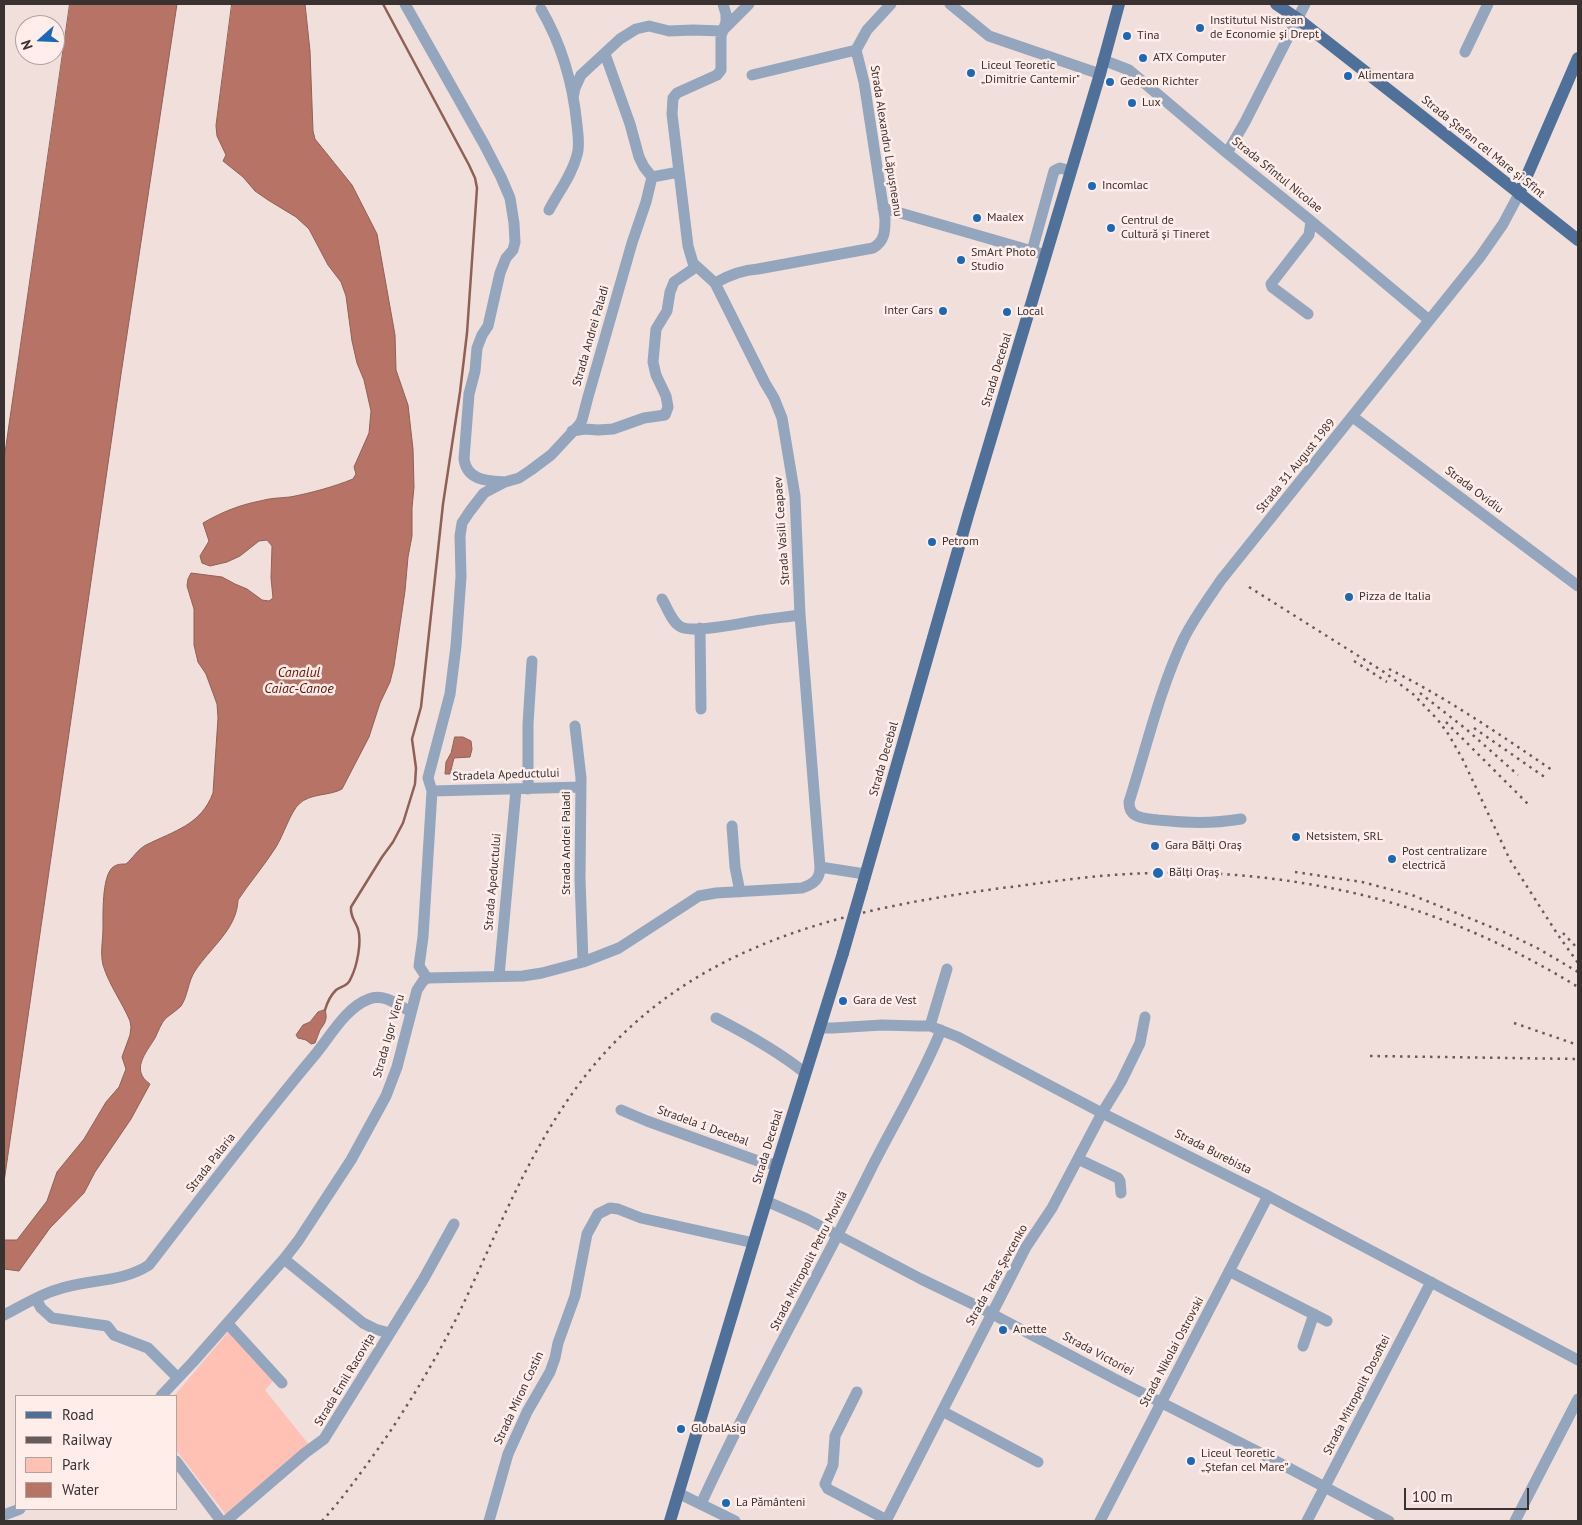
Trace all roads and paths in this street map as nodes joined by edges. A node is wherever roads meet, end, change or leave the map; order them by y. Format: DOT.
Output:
graph roads {
  1 [pos="406,4"];
  2 [pos="723,4"];
  3 [pos="749,4"];
  4 [pos="891,4"];
  5 [pos="950,4"];
  6 [pos="1119,4"];
  7 [pos="1276,4"];
  8 [pos="1305,4"];
  9 [pos="1488,4"];
  10 [pos="541,9"];
  11 [pos="1298,19"];
  12 [pos="722,30"];
  13 [pos="856,50"];
  14 [pos="1465,52"];
  15 [pos="605,54"];
  16 [pos="1578,58"];
  17 [pos="1103,60"];
  18 [pos="1100,74"];
  19 [pos="752,75"];
  20 [pos="573,98"];
  21 [pos="1227,153"];
  22 [pos="1071,171"];
  23 [pos="679,172"];
  24 [pos="652,177"];
  25 [pos="1519,194"];
  26 [pos="883,208"];
  27 [pos="549,210"];
  28 [pos="1311,221"];
  29 [pos="1578,240"];
  30 [pos="1032,251"];
  31 [pos="1046,255"];
  32 [pos="696,267"];
  33 [pos="714,283"];
  34 [pos="1308,314"];
  35 [pos="1429,320"];
  36 [pos="1352,417"];
  37 [pos="572,431"];
  38 [pos="505,482"];
  39 [pos="1578,586"];
  40 [pos="662,599"];
  41 [pos="800,615"];
  42 [pos="700,628"];
  43 [pos="532,661"];
  44 [pos="701,709"];
  45 [pos="575,726"];
  46 [pos="581,787"];
  47 [pos="528,789"];
  48 [pos="516,790"];
  49 [pos="432,791"];
  50 [pos="1241,819"];
  51 [pos="732,826"];
  52 [pos="820,866"];
  53 [pos="865,874"];
  54 [pos="740,892"];
  55 [pos="584,962"];
  56 [pos="947,969"];
  57 [pos="499,976"];
  58 [pos="428,978"];
  59 [pos="411,1012"];
  60 [pos="1144,1017"];
  61 [pos="716,1018"];
  62 [pos="820,1028"];
  63 [pos="936,1028"];
  64 [pos="805,1073"];
  65 [pos="621,1110"];
  66 [pos="1102,1113"];
  67 [pos="1078,1159"];
  68 [pos="777,1165"];
  69 [pos="1121,1193"];
  70 [pos="1268,1196"];
  71 [pos="766,1201"];
  72 [pos="454,1224"];
  73 [pos="837,1234"];
  74 [pos="754,1243"];
  75 [pos="284,1259"];
  76 [pos="1230,1271"];
  77 [pos="1431,1282"];
  78 [pos="36,1299"];
  79 [pos="991,1313"];
  80 [pos="1314,1314"];
  81 [pos="4,1315"];
  82 [pos="1327,1321"];
  83 [pos="228,1324"];
  84 [pos="389,1333"];
  85 [pos="1303,1346"];
  86 [pos="1578,1360"];
  87 [pos="178,1378"];
  88 [pos="282,1383"];
  89 [pos="858,1392"];
  90 [pos="162,1395"];
  91 [pos="1578,1399"];
  92 [pos="1161,1403"];
  93 [pos="942,1411"];
  94 [pos="1038,1462"];
  95 [pos="178,1463"];
  96 [pos="1325,1487"];
  97 [pos="678,1494"];
  98 [pos="701,1504"];
  99 [pos="18,1510"];
  100 [pos="4,1516"];
  101 [pos="221,1521"];
  102 [pos="226,1521"];
  103 [pos="488,1521"];
  104 [pos="670,1521"];
  105 [pos="735,1521"];
  106 [pos="887,1521"];
  107 [pos="1100,1521"];
  108 [pos="1307,1521"];
  109 [pos="1389,1521"];
  110 [pos="1516,1521"];
  1 -- 38 [label="street"];
  2 -- 12 [label="street"];
  3 -- 12 [label="street"];
  4 -- 13 [label="street"];
  5 -- 18 [label="street"];
  6 -- 17 [label="main road, Strada Decebal"];
  7 -- 11 [label="main road, Strada Ștefan cel Mare și Sfînt"];
  8 -- 11 [label="street"];
  9 -- 14 [label="street"];
  10 -- 20 [label="street"];
  11 -- 21 [label="street"];
  11 -- 25 [label="main road, Strada Ștefan cel Mare și Sfînt"];
  12 -- 15 [label="street"];
  12 -- 23 [label="street, Strada Vasili Ceapaev"];
  13 -- 19 [label="street"];
  13 -- 26 [label="street, Strada Alexandru Lăpușneanu"];
  15 -- 20 [label="street"];
  15 -- 24 [label="street"];
  16 -- 25 [label="main road, Strada 31 August 1989"];
  17 -- 18 [label="main road, Strada Decebal"];
  17 -- 21 [label="street, Strada Sfîntul Nicolae"];
  18 -- 22 [label="main road, Strada Decebal"];
  20 -- 27 [label="street"];
  21 -- 28 [label="street, Strada Sfîntul Nicolae"];
  22 -- 30 [label="street"];
  22 -- 31 [label="main road, Strada Decebal"];
  23 -- 24 [label="street"];
  23 -- 32 [label="street, Strada Vasili Ceapaev"];
  24 -- 37 [label="street, Strada Andrei Paladi"];
  25 -- 29 [label="main road, Strada Ștefan cel Mare și Sfînt"];
  25 -- 35 [label="street, Strada 31 August 1989"];
  26 -- 30 [label="street"];
  26 -- 33 [label="street, Strada Alexandru Lăpușneanu"];
  28 -- 34 [label="street"];
  28 -- 35 [label="street, Strada Sfîntul Nicolae"];
  30 -- 31 [label="street"];
  31 -- 53 [label="main road, Strada Decebal"];
  32 -- 33 [label="street, Strada Vasili Ceapaev"];
  32 -- 37 [label="street"];
  33 -- 41 [label="street, Strada Vasili Ceapaev"];
  35 -- 36 [label="street, Strada 31 August 1989"];
  36 -- 39 [label="street, Strada Ovidiu"];
  36 -- 50 [label="street, Strada 31 August 1989"];
  37 -- 38 [label="street, Strada Andrei Paladi"];
  38 -- 49 [label="street"];
  40 -- 42 [label="street"];
  41 -- 42 [label="street"];
  41 -- 52 [label="street, Strada Vasili Ceapaev"];
  42 -- 44 [label="street"];
  43 -- 47 [label="street"];
  45 -- 46 [label="street, Strada Andrei Paladi"];
  46 -- 47 [label="street, Stradela Apeductului"];
  46 -- 55 [label="street, Strada Andrei Paladi"];
  47 -- 48 [label="street, Stradela Apeductului"];
  48 -- 49 [label="street, Stradela Apeductului"];
  48 -- 57 [label="street, Strada Apeductului"];
  49 -- 58 [label="street"];
  51 -- 54 [label="street"];
  52 -- 53 [label="street"];
  52 -- 54 [label="street"];
  53 -- 62 [label="main road, Strada Decebal, bridge"];
  54 -- 55 [label="street"];
  55 -- 57 [label="street"];
  56 -- 63 [label="street, Strada Mitropolit Petru Movilă"];
  57 -- 58 [label="street"];
  58 -- 59 [label="street, Strada Igor Vieru"];
  59 -- 75 [label="street, Strada Igor Vieru"];
  59 -- 78 [label="street, Strada Palaria"];
  60 -- 66 [label="street, Strada Taras Șevcenko"];
  61 -- 64 [label="street"];
  62 -- 63 [label="street, Strada Burebista"];
  62 -- 64 [label="main road, Strada Decebal"];
  63 -- 66 [label="street, Strada Burebista"];
  63 -- 73 [label="street, Strada Mitropolit Petru Movilă"];
  64 -- 68 [label="main road, Strada Decebal"];
  65 -- 68 [label="street, Stradela 1 Decebal"];
  66 -- 67 [label="street, Strada Taras Șevcenko"];
  66 -- 70 [label="street, Strada Burebista"];
  67 -- 69 [label="street"];
  67 -- 79 [label="street, Strada Taras Șevcenko"];
  68 -- 71 [label="main road, Strada Decebal"];
  70 -- 76 [label="street, Strada Nikolai Ostrovski"];
  70 -- 77 [label="street, Strada Burebista"];
  71 -- 73 [label="street, Strada Victoriei"];
  71 -- 74 [label="main road, Strada Decebal"];
  72 -- 84 [label="street, Strada Emil Racovița"];
  73 -- 79 [label="street, Strada Victoriei"];
  73 -- 98 [label="street, Strada Mitropolit Petru Movilă"];
  74 -- 97 [label="main road, Strada Decebal"];
  74 -- 103 [label="street, Strada Miron Costin"];
  75 -- 83 [label="street, Strada Igor Vieru"];
  75 -- 84 [label="street"];
  76 -- 80 [label="street"];
  76 -- 92 [label="street, Strada Nikolai Ostrovski"];
  77 -- 86 [label="street, Strada Burebista"];
  77 -- 96 [label="street, Strada Mitropolit Dosoftei"];
  78 -- 81 [label="street, Strada Palaria"];
  78 -- 87 [label="street"];
  79 -- 92 [label="street, Strada Victoriei"];
  79 -- 93 [label="street, Strada Taras Șevcenko"];
  80 -- 82 [label="street"];
  80 -- 85 [label="street"];
  83 -- 87 [label="street, Strada Igor Vieru"];
  83 -- 88 [label="street"];
  84 -- 102 [label="street, Strada Emil Racovița"];
  87 -- 90 [label="street, Strada Igor Vieru"];
  89 -- 106 [label="street"];
  91 -- 110 [label="street"];
  92 -- 96 [label="street, Strada Victoriei"];
  92 -- 107 [label="street, Strada Nikolai Ostrovski"];
  93 -- 94 [label="street"];
  93 -- 106 [label="street, Strada Taras Șevcenko"];
  95 -- 101 [label="street"];
  96 -- 108 [label="street, Strada Mitropolit Dosoftei"];
  96 -- 109 [label="street, Strada Victoriei"];
  97 -- 98 [label="street"];
  97 -- 104 [label="main road, Strada Decebal"];
  98 -- 105 [label="street"];
  99 -- 100 [label="street"];
}
